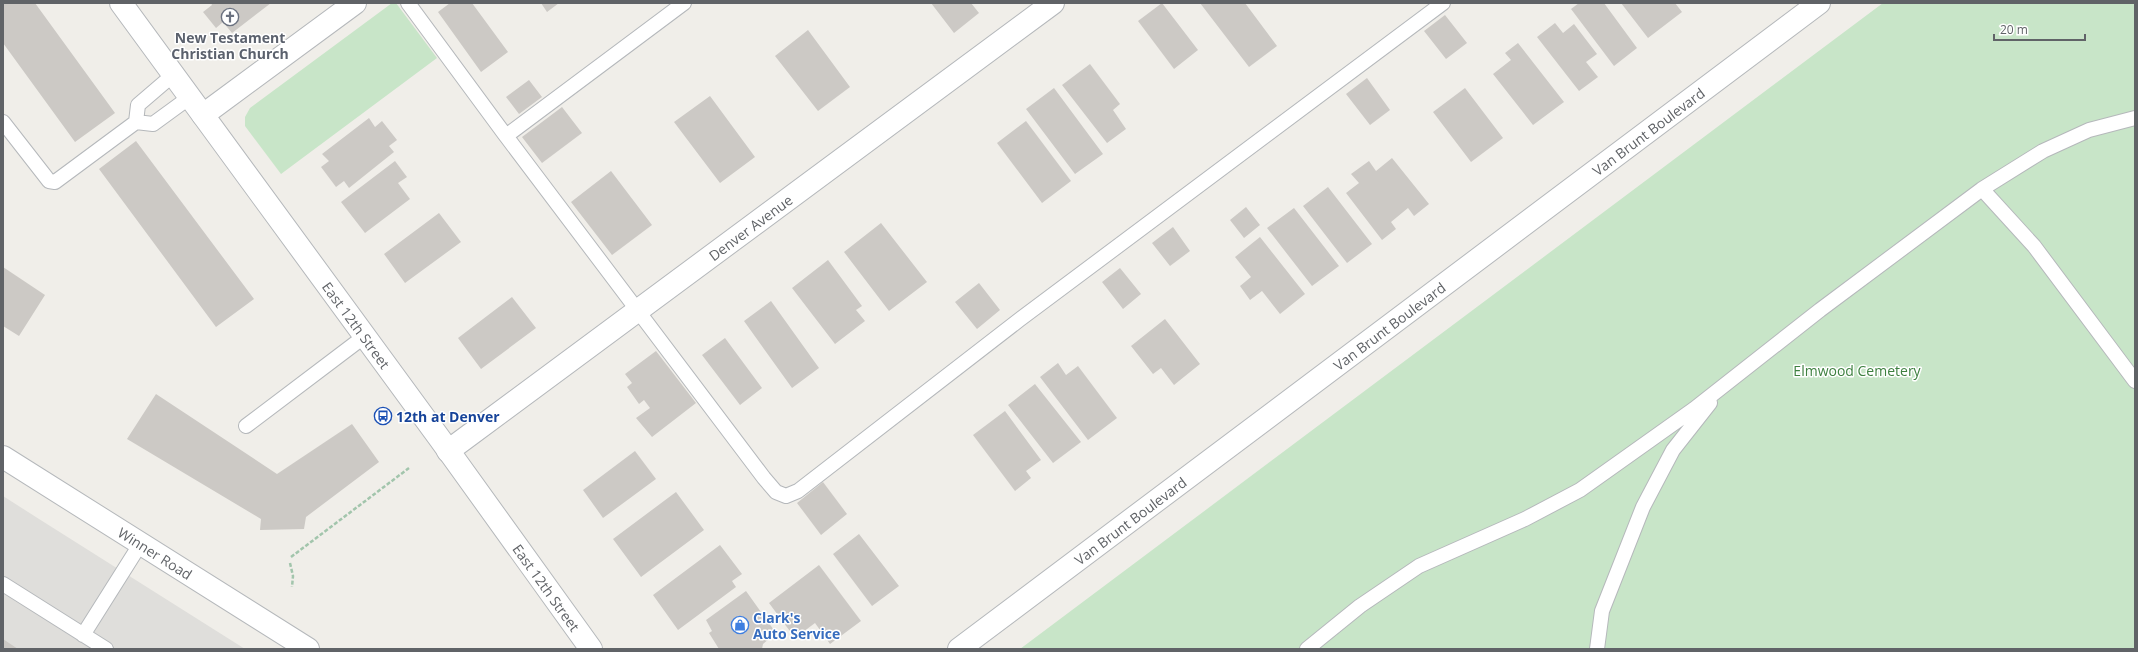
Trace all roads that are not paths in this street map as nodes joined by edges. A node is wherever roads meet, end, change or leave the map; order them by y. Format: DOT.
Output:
graph roads {
  1 [pos="121,3"];
  2 [pos="355,3"];
  3 [pos="408,3"];
  4 [pos="684,3"];
  5 [pos="1053,3"];
  6 [pos="1443,3"];
  7 [pos="1819,3"];
  8 [pos="173,75"];
  9 [pos="190,97"];
  10 [pos="203,115"];
  11 [pos="2135,118"];
  12 [pos="3,122"];
  13 [pos="136,122"];
  14 [pos="506,136"];
  15 [pos="1982,189"];
  16 [pos="637,311"];
  17 [pos="365,336"];
  18 [pos="2135,381"];
  19 [pos="1723,386"];
  20 [pos="246,426"];
  21 [pos="448,451"];
  22 [pos="3,456"];
  23 [pos="141,543"];
  24 [pos="3,584"];
  25 [pos="83,635"];
  26 [pos="106,649"];
  27 [pos="308,649"];
  28 [pos="591,649"];
  29 [pos="959,649"];
  30 [pos="1307,649"];
  31 [pos="1597,649"];
  1 -- 8 [label="street, East 12th Street"];
  2 -- 10 [label="street"];
  3 -- 14 [label="lane"];
  4 -- 14 [label="lane"];
  5 -- 16 [label="street, Denver Avenue"];
  6 -- 16 [label="lane"];
  7 -- 29 [label="street, Van Brunt Boulevard"];
  8 -- 9 [label="street, East 12th Street"];
  8 -- 13 [label="lane"];
  9 -- 10 [label="street, East 12th Street"];
  9 -- 13 [label="lane"];
  10 -- 17 [label="street, East 12th Street"];
  11 -- 15 [label="lane"];
  12 -- 13 [label="lane"];
  14 -- 16 [label="lane"];
  15 -- 18 [label="lane"];
  15 -- 19 [label="lane"];
  16 -- 21 [label="street, Denver Avenue"];
  17 -- 20 [label="lane"];
  17 -- 21 [label="street, East 12th Street"];
  19 -- 30 [label="lane"];
  19 -- 31 [label="lane"];
  21 -- 28 [label="street, East 12th Street"];
  22 -- 23 [label="street, Winner Road"];
  23 -- 25 [label="lane"];
  23 -- 27 [label="street, Winner Road"];
  24 -- 25 [label="lane"];
  25 -- 26 [label="lane"];
}
